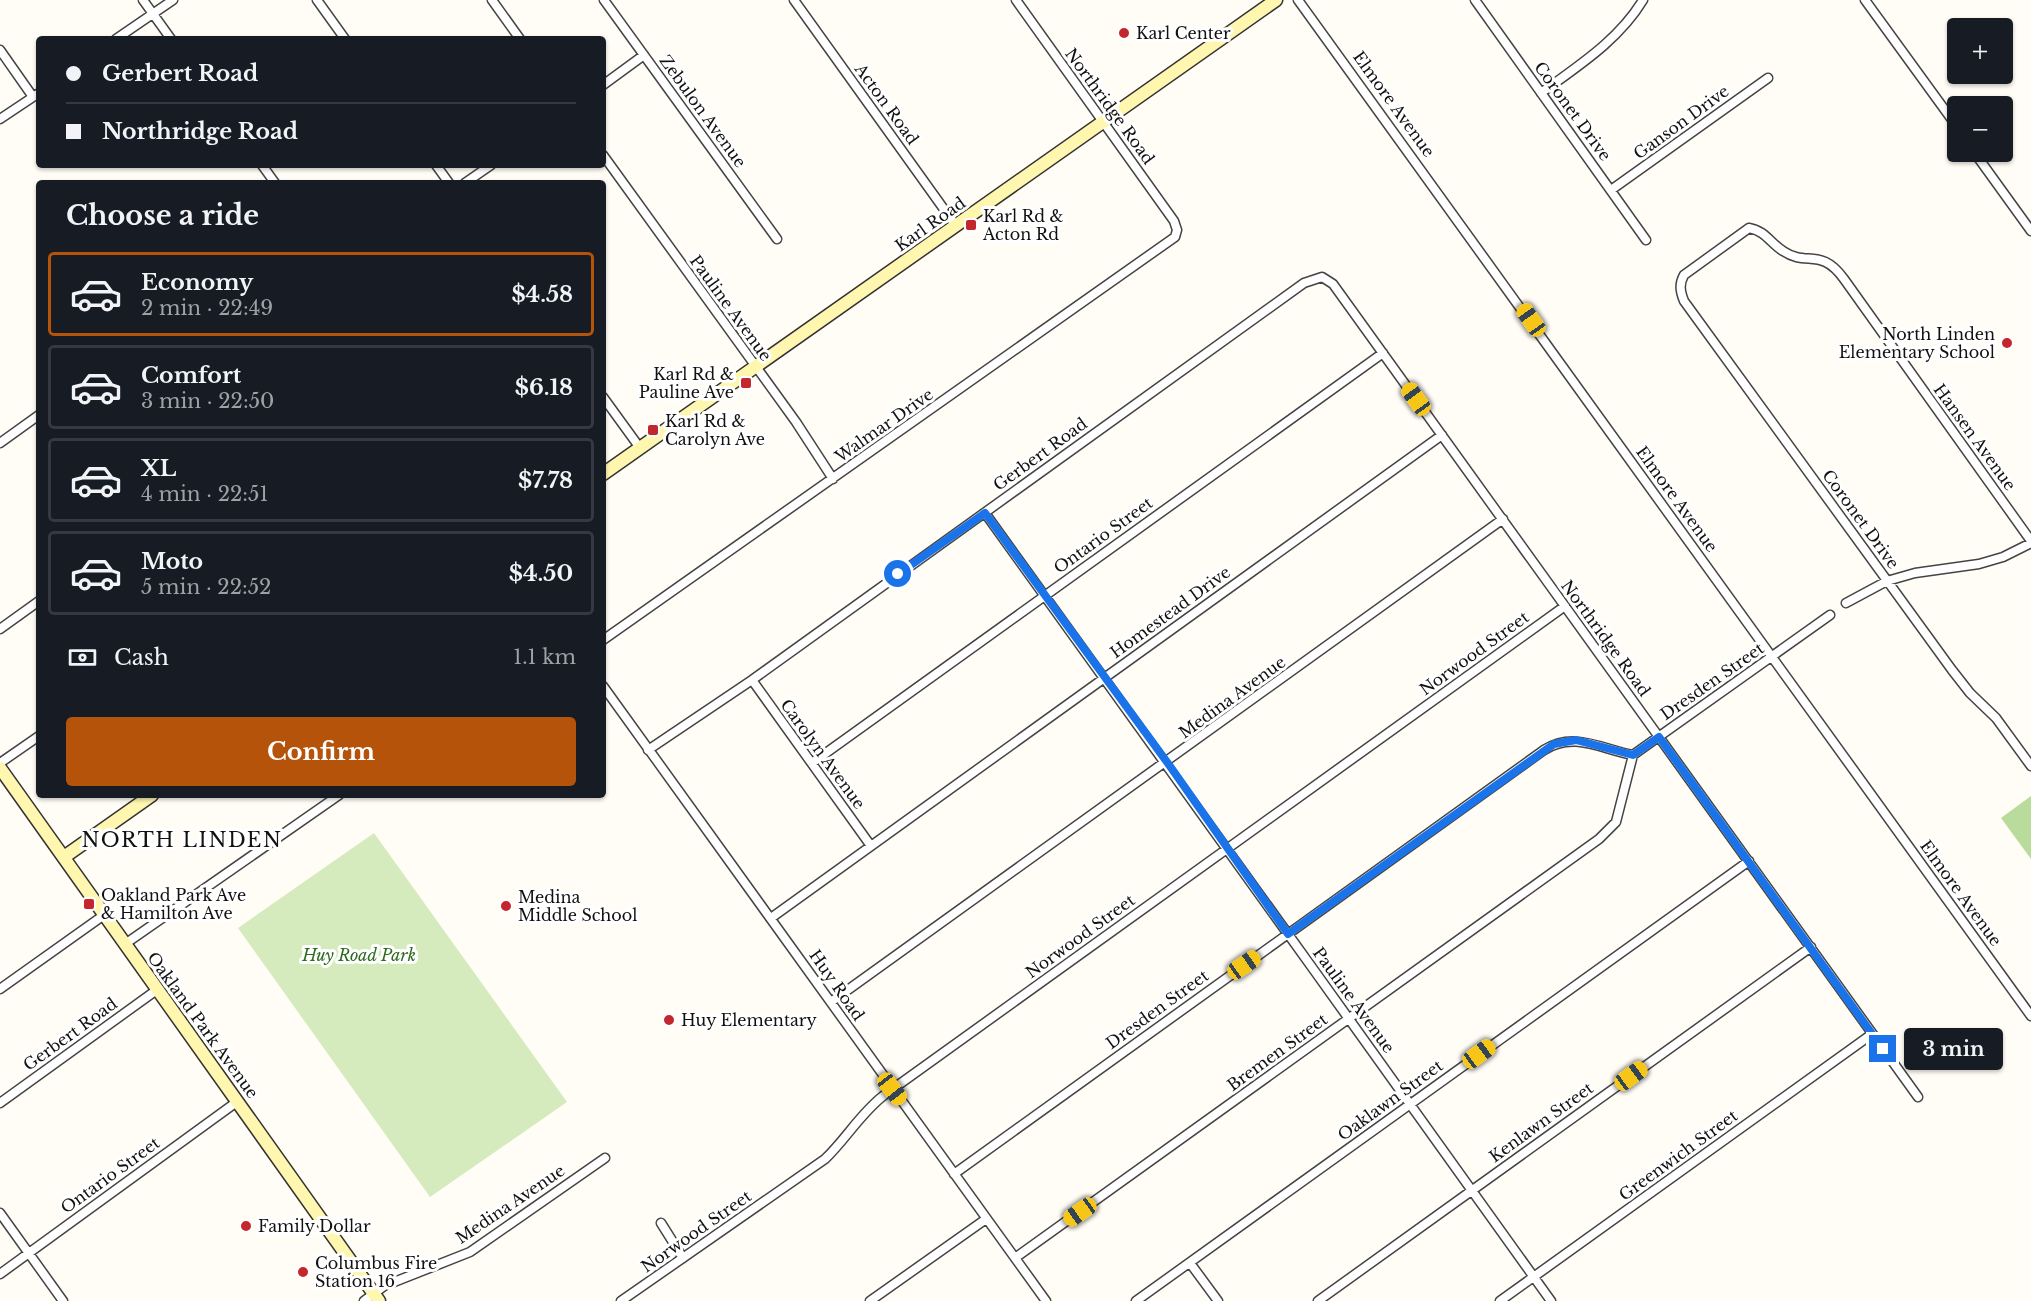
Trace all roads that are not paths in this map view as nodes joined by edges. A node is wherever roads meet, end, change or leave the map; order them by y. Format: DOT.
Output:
graph roads {
  1 [pos="143,0"];
  2 [pos="173,0"];
  3 [pos="317,0"];
  4 [pos="492,0"];
  5 [pos="604,0"];
  6 [pos="794,0"];
  7 [pos="1016,0"];
  8 [pos="1276,0"];
  9 [pos="1298,0"];
  10 [pos="1475,0"];
  11 [pos="1643,0"];
  12 [pos="1865,0"];
  13 [pos="153,14"];
  14 [pos="120,36"];
  15 [pos="169,36"];
  16 [pos="343,36"];
  17 [pos="518,36"];
  18 [pos="0,50"];
  19 [pos="644,55"];
  20 [pos="1768,78"];
  21 [pos="606,83"];
  22 [pos="1541,93"];
  23 [pos="36,95"];
  24 [pos="1947,113"];
  25 [pos="0,119"];
  26 [pos="1104,122"];
  27 [pos="606,159"];
  28 [pos="1981,162"];
  29 [pos="487,168"];
  30 [pos="469,180"];
  31 [pos="1611,190"];
  32 [pos="956,226"];
  33 [pos="1177,230"];
  34 [pos="2031,231"];
  35 [pos="777,239"];
  36 [pos="1646,240"];
  37 [pos="1680,281"];
  38 [pos="1333,284"];
  39 [pos="1383,353"];
  40 [pos="755,367"];
  41 [pos="606,401"];
  42 [pos="36,417"];
  43 [pos="1442,435"];
  44 [pos="0,443"];
  45 [pos="640,448"];
  46 [pos="606,472"];
  47 [pos="833,479"];
  48 [pos="985,513"];
  49 [pos="1503,519"];
  50 [pos="2031,542"];
  51 [pos="1887,581"];
  52 [pos="1044,595"];
  53 [pos="36,603"];
  54 [pos="1846,603"];
  55 [pos="1565,606"];
  56 [pos="1830,615"];
  57 [pos="0,628"];
  58 [pos="606,638"];
  59 [pos="1773,657"];
  60 [pos="1104,678"];
  61 [pos="752,681"];
  62 [pos="606,690"];
  63 [pos="1659,737"];
  64 [pos="36,738"];
  65 [pos="648,750"];
  66 [pos="1633,755"];
  67 [pos="1167,762"];
  68 [pos="0,763"];
  69 [pos="812,763"];
  70 [pos="2031,766"];
  71 [pos="0,768"];
  72 [pos="148,798"];
  73 [pos="335,798"];
  74 [pos="871,846"];
  75 [pos="1226,849"];
  76 [pos="64,857"];
  77 [pos="1749,861"];
  78 [pos="104,915"];
  79 [pos="771,918"];
  80 [pos="1288,934"];
  81 [pos="125,944"];
  82 [pos="1810,947"];
  83 [pos="0,989"];
  84 [pos="158,989"];
  85 [pos="831,1002"];
  86 [pos="2031,1016"];
  87 [pos="1349,1019"];
  88 [pos="1872,1034"];
  89 [pos="892,1089"];
  90 [pos="1918,1097"];
  91 [pos="238,1101"];
  92 [pos="0,1103"];
  93 [pos="1410,1104"];
  94 [pos="605,1158"];
  95 [pos="954,1174"];
  96 [pos="1472,1190"];
  97 [pos="0,1213"];
  98 [pos="986,1219"];
  99 [pos="660,1223"];
  100 [pos="30,1252"];
  101 [pos="682,1258"];
  102 [pos="1015,1258"];
  103 [pos="1190,1263"];
  104 [pos="0,1274"];
  105 [pos="1534,1277"];
  106 [pos="372,1299"];
  107 [pos="63,1301"];
  108 [pos="621,1301"];
  109 [pos="870,1301"];
  110 [pos="1046,1301"];
  111 [pos="1137,1301"];
  112 [pos="1218,1301"];
  113 [pos="1318,1301"];
  114 [pos="1500,1301"];
  115 [pos="1551,1301"];
  1 -- 13 [label="street"];
  2 -- 13 [label="street"];
  3 -- 16 [label="street"];
  4 -- 17 [label="street"];
  5 -- 19 [label="street, Zebulon Avenue"];
  6 -- 32 [label="street, Acton Road"];
  7 -- 26 [label="street, Northridge Road"];
  8 -- 26 [label="main road, Karl Road"];
  9 -- 59 [label="street, Elmore Avenue"];
  10 -- 22 [label="street, Coronet Drive"];
  11 -- 22 [label="street"];
  12 -- 24 [label="street"];
  13 -- 14 [label="street"];
  13 -- 15 [label="street"];
  18 -- 23 [label="street"];
  19 -- 21 [label="street"];
  19 -- 35 [label="street, Zebulon Avenue"];
  20 -- 31 [label="street, Ganson Drive"];
  22 -- 31 [label="street, Coronet Drive"];
  23 -- 25 [label="street"];
  26 -- 32 [label="main road, Karl Road"];
  26 -- 33 [label="street, Northridge Road"];
  27 -- 40 [label="street, Pauline Avenue"];
  28 -- 34 [label="street"];
  29 -- 30 [label="street"];
  31 -- 36 [label="street, Coronet Drive"];
  32 -- 40 [label="main road, Karl Road"];
  33 -- 47 [label="street, Walmar Drive"];
  37 -- 50 [label="street, Hansen Avenue"];
  37 -- 51 [label="street, Coronet Drive"];
  38 -- 39 [label="street, Northridge Road"];
  38 -- 48 [label="street, Gerbert Road"];
  39 -- 43 [label="street, Northridge Road"];
  39 -- 52 [label="street, Ontario Street"];
  40 -- 45 [label="main road, Karl Road"];
  40 -- 47 [label="street, Pauline Avenue"];
  41 -- 45 [label="street"];
  42 -- 44 [label="street"];
  43 -- 49 [label="street, Northridge Road"];
  43 -- 60 [label="street, Homestead Drive"];
  45 -- 46 [label="main road, Karl Road"];
  47 -- 58 [label="street, Walmar Drive"];
  48 -- 52 [label="street, Pauline Avenue"];
  48 -- 61 [label="street, Gerbert Road"];
  49 -- 55 [label="street, Northridge Road"];
  49 -- 67 [label="street, Medina Avenue"];
  50 -- 51 [label="street"];
  51 -- 54 [label="street"];
  51 -- 70 [label="street, Coronet Drive"];
  52 -- 60 [label="street, Pauline Avenue"];
  52 -- 69 [label="street, Ontario Street"];
  53 -- 57 [label="street"];
  55 -- 63 [label="street, Northridge Road"];
  55 -- 75 [label="street, Norwood Street"];
  56 -- 59 [label="street, Dresden Street"];
  59 -- 63 [label="street, Dresden Street"];
  59 -- 86 [label="street, Elmore Avenue"];
  60 -- 67 [label="street, Pauline Avenue"];
  60 -- 74 [label="street, Homestead Drive"];
  61 -- 65 [label="street, Gerbert Road"];
  61 -- 69 [label="street, Carolyn Avenue"];
  62 -- 65 [label="street, Huy Road"];
  63 -- 66 [label="street, Dresden Street"];
  63 -- 77 [label="street, Northridge Road"];
  64 -- 68 [label="street"];
  65 -- 79 [label="street, Huy Road"];
  66 -- 80 [label="street, Dresden Street"];
  66 -- 87 [label="street, Bremen Street"];
  67 -- 75 [label="street, Pauline Avenue"];
  67 -- 85 [label="street, Medina Avenue"];
  69 -- 74 [label="street, Carolyn Avenue"];
  71 -- 76 [label="main road, Oakland Park Avenue"];
  72 -- 76 [label="main road"];
  73 -- 81 [label="street"];
  74 -- 79 [label="street, Homestead Drive"];
  75 -- 80 [label="street, Pauline Avenue"];
  75 -- 89 [label="street, Norwood Street"];
  76 -- 78 [label="main road, Oakland Park Avenue"];
  77 -- 82 [label="street, Northridge Road"];
  77 -- 93 [label="street, Oaklawn Street"];
  78 -- 81 [label="main road, Oakland Park Avenue"];
  78 -- 83 [label="street"];
  79 -- 85 [label="street, Huy Road"];
  80 -- 87 [label="street, Pauline Avenue"];
  80 -- 95 [label="street, Dresden Street"];
  81 -- 84 [label="main road, Oakland Park Avenue"];
  82 -- 88 [label="street, Northridge Road"];
  82 -- 96 [label="street, Kenlawn Street"];
  84 -- 91 [label="main road, Oakland Park Avenue"];
  84 -- 92 [label="street, Gerbert Road"];
  85 -- 89 [label="street, Huy Road"];
  87 -- 93 [label="street, Pauline Avenue"];
  87 -- 102 [label="street, Bremen Street"];
  88 -- 90 [label="street, Northridge Road"];
  88 -- 105 [label="street, Greenwich Street"];
  89 -- 95 [label="street, Huy Road"];
  89 -- 101 [label="street, Norwood Street"];
  91 -- 100 [label="street, Ontario Street"];
  91 -- 106 [label="main road, Oakland Park Avenue"];
  93 -- 96 [label="street, Pauline Avenue"];
  93 -- 103 [label="street, Oaklawn Street"];
  94 -- 106 [label="street, Medina Avenue"];
  95 -- 98 [label="street, Huy Road"];
  96 -- 105 [label="street, Pauline Avenue"];
  96 -- 113 [label="street, Kenlawn Street"];
  97 -- 100 [label="street"];
  98 -- 102 [label="street, Huy Road"];
  98 -- 109 [label="street"];
  99 -- 101 [label="street"];
  100 -- 104 [label="street, Ontario Street"];
  100 -- 107 [label="street"];
  101 -- 108 [label="street, Norwood Street"];
  102 -- 110 [label="street, Huy Road"];
  103 -- 111 [label="street, Oaklawn Street"];
  103 -- 112 [label="street"];
  105 -- 114 [label="street, Greenwich Street"];
  105 -- 115 [label="street, Pauline Avenue"];
}
